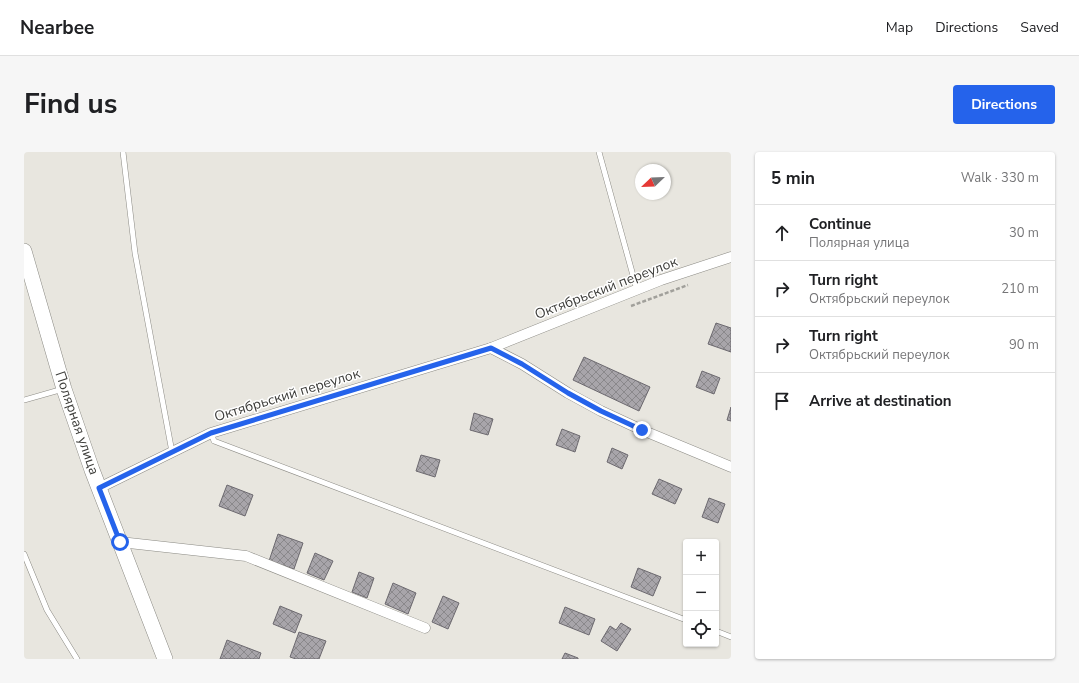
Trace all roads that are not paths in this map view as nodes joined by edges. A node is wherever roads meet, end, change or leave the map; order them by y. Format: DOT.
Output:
graph roads {
  1 [pos="123,152"];
  2 [pos="598,152"];
  3 [pos="24,251"];
  4 [pos="731,257"];
  5 [pos="637,290"];
  6 [pos="491,348"];
  7 [pos="64,389"];
  8 [pos="24,400"];
  9 [pos="211,433"];
  10 [pos="172,452"];
  11 [pos="731,467"];
  12 [pos="99,488"];
  13 [pos="120,542"];
  14 [pos="24,554"];
  15 [pos="683,619"];
  16 [pos="425,628"];
  17 [pos="719,632"];
  18 [pos="731,637"];
  19 [pos="77,659"];
  20 [pos="165,659"];
  1 -- 10 [label="lane"];
  2 -- 5 [label="lane"];
  3 -- 7 [label="main road, Полярная улица"];
  4 -- 5 [label="street, Октябрьский переулок"];
  5 -- 6 [label="street, Октябрьский переулок"];
  6 -- 9 [label="street, Октябрьский переулок"];
  6 -- 11 [label="street"];
  7 -- 8 [label="lane"];
  7 -- 12 [label="main road, Полярная улица"];
  9 -- 10 [label="street, Октябрьский переулок"];
  9 -- 15 [label="lane"];
  10 -- 12 [label="street, Октябрьский переулок"];
  12 -- 13 [label="main road, Полярная улица"];
  13 -- 16 [label="street"];
  13 -- 20 [label="main road, Полярная улица"];
  14 -- 19 [label="lane"];
  17 -- 18 [label="lane"];
}
